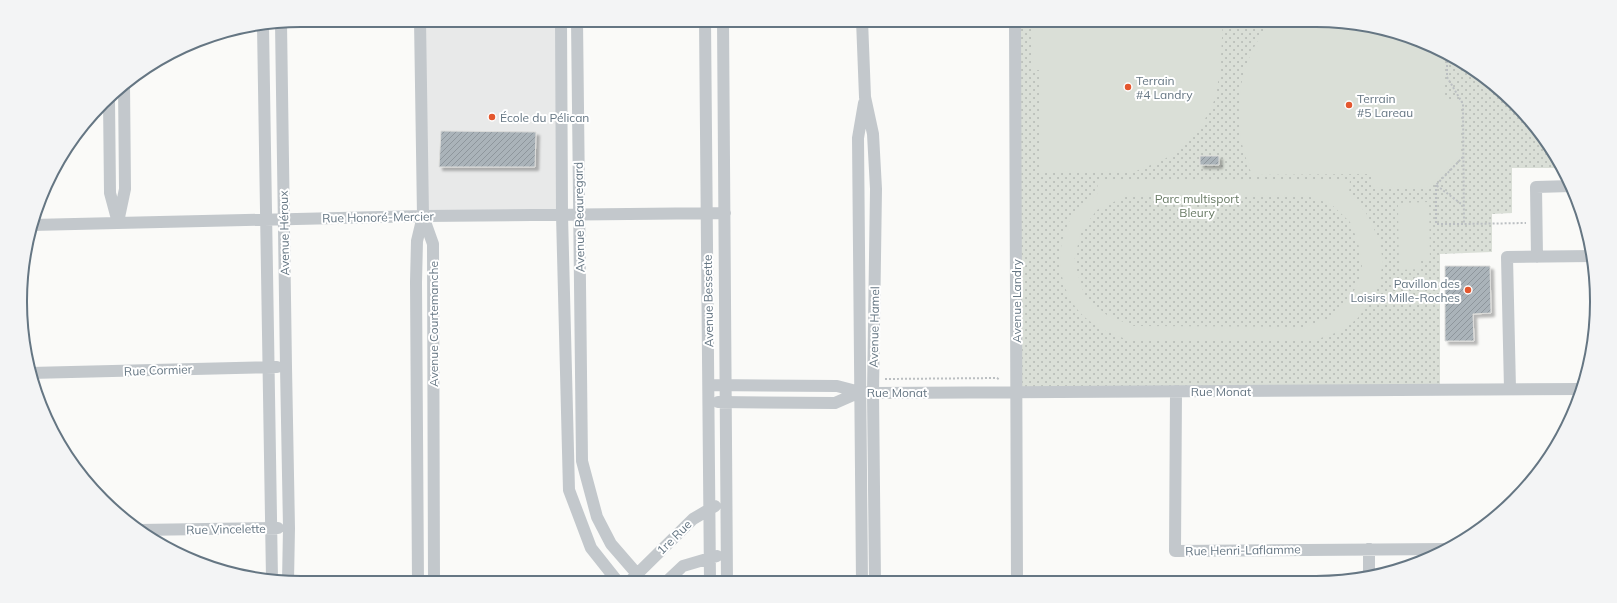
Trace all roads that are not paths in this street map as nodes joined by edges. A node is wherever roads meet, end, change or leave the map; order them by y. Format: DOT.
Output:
graph roads {
  1 [pos="420,27"];
  2 [pos="561,27"];
  3 [pos="577,27"];
  4 [pos="705,27"];
  5 [pos="723,27"];
  6 [pos="862,27"];
  7 [pos="1015,27"];
  8 [pos="281,28"];
  9 [pos="263,29"];
  10 [pos="124,92"];
  11 [pos="865,97"];
  12 [pos="109,105"];
  13 [pos="109,118"];
  14 [pos="124,118"];
  15 [pos="1565,186"];
  16 [pos="725,213"];
  17 [pos="707,214"];
  18 [pos="562,215"];
  19 [pos="578,215"];
  20 [pos="423,216"];
  21 [pos="267,219"];
  22 [pos="283,219"];
  23 [pos="118,222"];
  24 [pos="38,225"];
  25 [pos="1586,256"];
  26 [pos="1536,257"];
  27 [pos="269,366"];
  28 [pos="286,367"];
  29 [pos="36,373"];
  30 [pos="709,385"];
  31 [pos="725,386"];
  32 [pos="1510,389"];
  33 [pos="1575,389"];
  34 [pos="1176,391"];
  35 [pos="860,392"];
  36 [pos="873,392"];
  37 [pos="1016,392"];
  38 [pos="709,402"];
  39 [pos="725,402"];
  40 [pos="567,413"];
  41 [pos="582,414"];
  42 [pos="434,435"];
  43 [pos="417,436"];
  44 [pos="287,443"];
  45 [pos="270,444"];
  46 [pos="726,503"];
  47 [pos="710,508"];
  48 [pos="271,528"];
  49 [pos="289,528"];
  50 [pos="149,530"];
  51 [pos="1369,549"];
  52 [pos="1435,549"];
  53 [pos="727,554"];
  54 [pos="710,558"];
  55 [pos="1369,571"];
  56 [pos="272,574"];
  57 [pos="288,575"];
  58 [pos="418,576"];
  59 [pos="434,576"];
  60 [pos="613,576"];
  61 [pos="634,576"];
  62 [pos="641,576"];
  63 [pos="672,576"];
  64 [pos="710,576"];
  65 [pos="727,576"];
  66 [pos="862,576"];
  67 [pos="874,576"];
  68 [pos="1017,576"];
  1 -- 20 [label="street, Avenue Courtemanche"];
  2 -- 18 [label="street, Avenue Beauregard"];
  3 -- 19 [label="street, Avenue Beauregard"];
  4 -- 17 [label="street, Avenue Bessette"];
  5 -- 16 [label="street, Avenue Bessette"];
  6 -- 11 [label="street, Avenue Hamel"];
  7 -- 37 [label="street, Avenue Landry"];
  8 -- 22 [label="street, Avenue Héroux"];
  9 -- 21 [label="street, Avenue Héroux"];
  10 -- 14 [label="street"];
  11 -- 35 [label="street, Avenue Hamel"];
  11 -- 36 [label="street, Avenue Hamel"];
  12 -- 13 [label="street"];
  13 -- 14 [label="street"];
  13 -- 23 [label="street"];
  14 -- 23 [label="street"];
  15 -- 26 [label="street"];
  16 -- 17 [label="street, Rue Honoré-Mercier"];
  16 -- 31 [label="street, Avenue Bessette"];
  17 -- 19 [label="street, Rue Honoré-Mercier"];
  17 -- 30 [label="street, Avenue Bessette"];
  18 -- 19 [label="street, Rue Honoré-Mercier"];
  18 -- 20 [label="street, Rue Honoré-Mercier"];
  18 -- 40 [label="street, Avenue Beauregard"];
  19 -- 41 [label="street, Avenue Beauregard"];
  20 -- 22 [label="street, Rue Honoré-Mercier"];
  20 -- 42 [label="street, Avenue Courtemanche"];
  20 -- 43 [label="street, Avenue Courtemanche"];
  21 -- 22 [label="street, Rue Honoré-Mercier"];
  21 -- 23 [label="street, Rue Honoré-Mercier"];
  21 -- 27 [label="street, Avenue Héroux"];
  22 -- 28 [label="street, Avenue Héroux"];
  23 -- 24 [label="street, Rue Honoré-Mercier"];
  25 -- 26 [label="street"];
  26 -- 32 [label="street"];
  27 -- 28 [label="street, Rue Cormier"];
  27 -- 29 [label="street, Rue Cormier"];
  27 -- 45 [label="street, Avenue Héroux"];
  28 -- 44 [label="street, Avenue Héroux"];
  30 -- 31 [label="street, Rue Monat"];
  30 -- 38 [label="street, Avenue Bessette"];
  31 -- 35 [label="street, Rue Monat"];
  31 -- 39 [label="street, Avenue Bessette"];
  32 -- 33 [label="street, Rue Monat"];
  32 -- 34 [label="street, Rue Monat"];
  34 -- 37 [label="street, Rue Monat"];
  34 -- 51 [label="street, Rue Henri-Laflamme"];
  35 -- 36 [label="street, Rue Monat"];
  35 -- 39 [label="street, Rue Monat"];
  35 -- 66 [label="street, Avenue Hamel"];
  36 -- 37 [label="street, Rue Monat"];
  36 -- 67 [label="street, Avenue Hamel"];
  37 -- 68 [label="street, Avenue Landry"];
  38 -- 39 [label="street, Rue Monat"];
  38 -- 47 [label="street, Avenue Bessette"];
  39 -- 46 [label="street, Avenue Bessette"];
  40 -- 41 [label="street"];
  40 -- 60 [label="street, Avenue Beauregard"];
  41 -- 61 [label="street, Avenue Beauregard"];
  42 -- 43 [label="street"];
  42 -- 59 [label="street, Avenue Courtemanche"];
  43 -- 58 [label="street, Avenue Courtemanche"];
  44 -- 45 [label="street"];
  44 -- 49 [label="street, Avenue Héroux"];
  45 -- 48 [label="street, Avenue Héroux"];
  46 -- 47 [label="street, 1re Rue"];
  46 -- 53 [label="street, Avenue Bessette"];
  47 -- 54 [label="street, Avenue Bessette"];
  47 -- 62 [label="street, 1re Rue"];
  48 -- 49 [label="street, Rue Vincelette"];
  48 -- 50 [label="street, Rue Vincelette"];
  48 -- 56 [label="street, Avenue Héroux"];
  49 -- 57 [label="street, Avenue Héroux"];
  51 -- 52 [label="street, Rue Henri-Laflamme"];
  51 -- 55 [label="street"];
  53 -- 54 [label="street"];
  53 -- 65 [label="street, Avenue Bessette"];
  54 -- 63 [label="street"];
  54 -- 64 [label="street, Avenue Bessette"];
}
